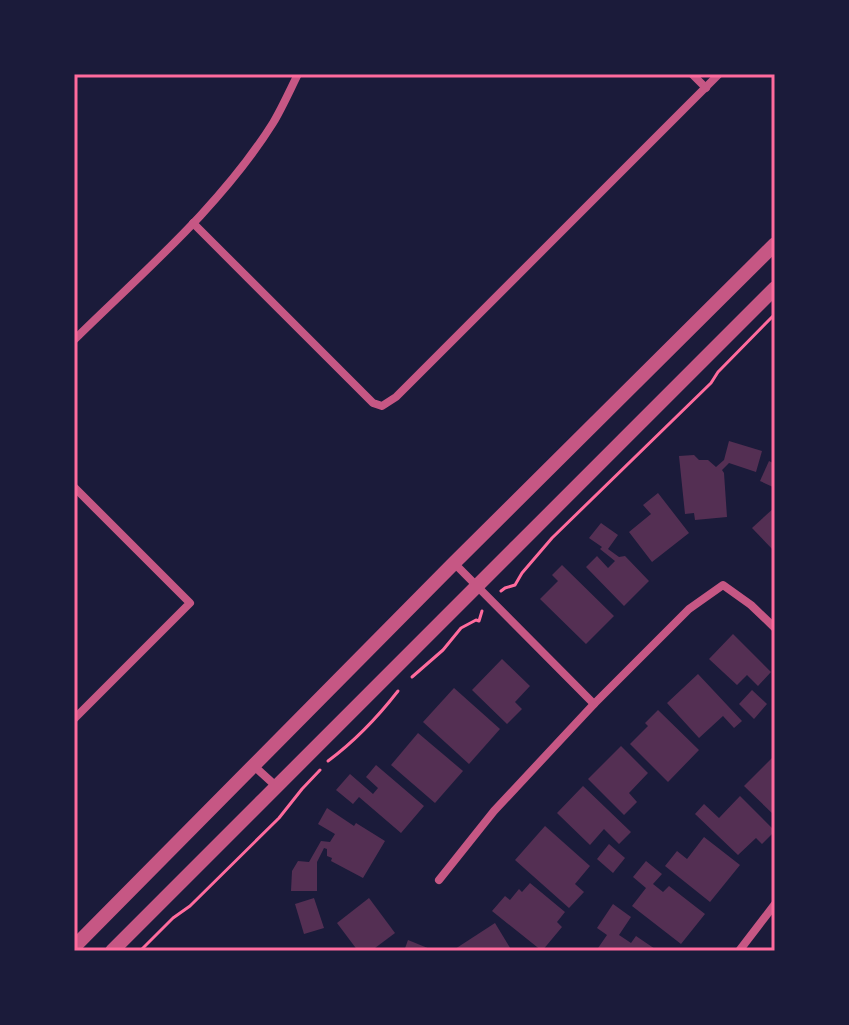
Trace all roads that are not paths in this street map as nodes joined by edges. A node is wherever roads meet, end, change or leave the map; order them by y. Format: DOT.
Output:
graph roads {
  1 [pos="298,74"];
  2 [pos="692,74"];
  3 [pos="719,74"];
  4 [pos="706,88"];
  5 [pos="193,223"];
  6 [pos="775,244"];
  7 [pos="775,288"];
  8 [pos="74,340"];
  9 [pos="74,487"];
  10 [pos="454,563"];
  11 [pos="476,586"];
  12 [pos="775,628"];
  13 [pos="594,704"];
  14 [pos="74,719"];
  15 [pos="254,766"];
  16 [pos="277,787"];
  17 [pos="439,880"];
  18 [pos="775,904"];
  19 [pos="74,947"];
  20 [pos="112,951"];
  21 [pos="739,951"];
  1 -- 5 [label="street"];
  2 -- 4 [label="street"];
  3 -- 4 [label="street"];
  4 -- 5 [label="street"];
  5 -- 8 [label="street"];
  6 -- 10 [label="street"];
  7 -- 11 [label="street"];
  9 -- 14 [label="street"];
  10 -- 11 [label="street"];
  10 -- 15 [label="street"];
  11 -- 13 [label="street"];
  11 -- 16 [label="street"];
  12 -- 13 [label="street"];
  13 -- 17 [label="street"];
  15 -- 16 [label="street"];
  15 -- 19 [label="street"];
  16 -- 20 [label="street"];
  18 -- 21 [label="street"];
}
